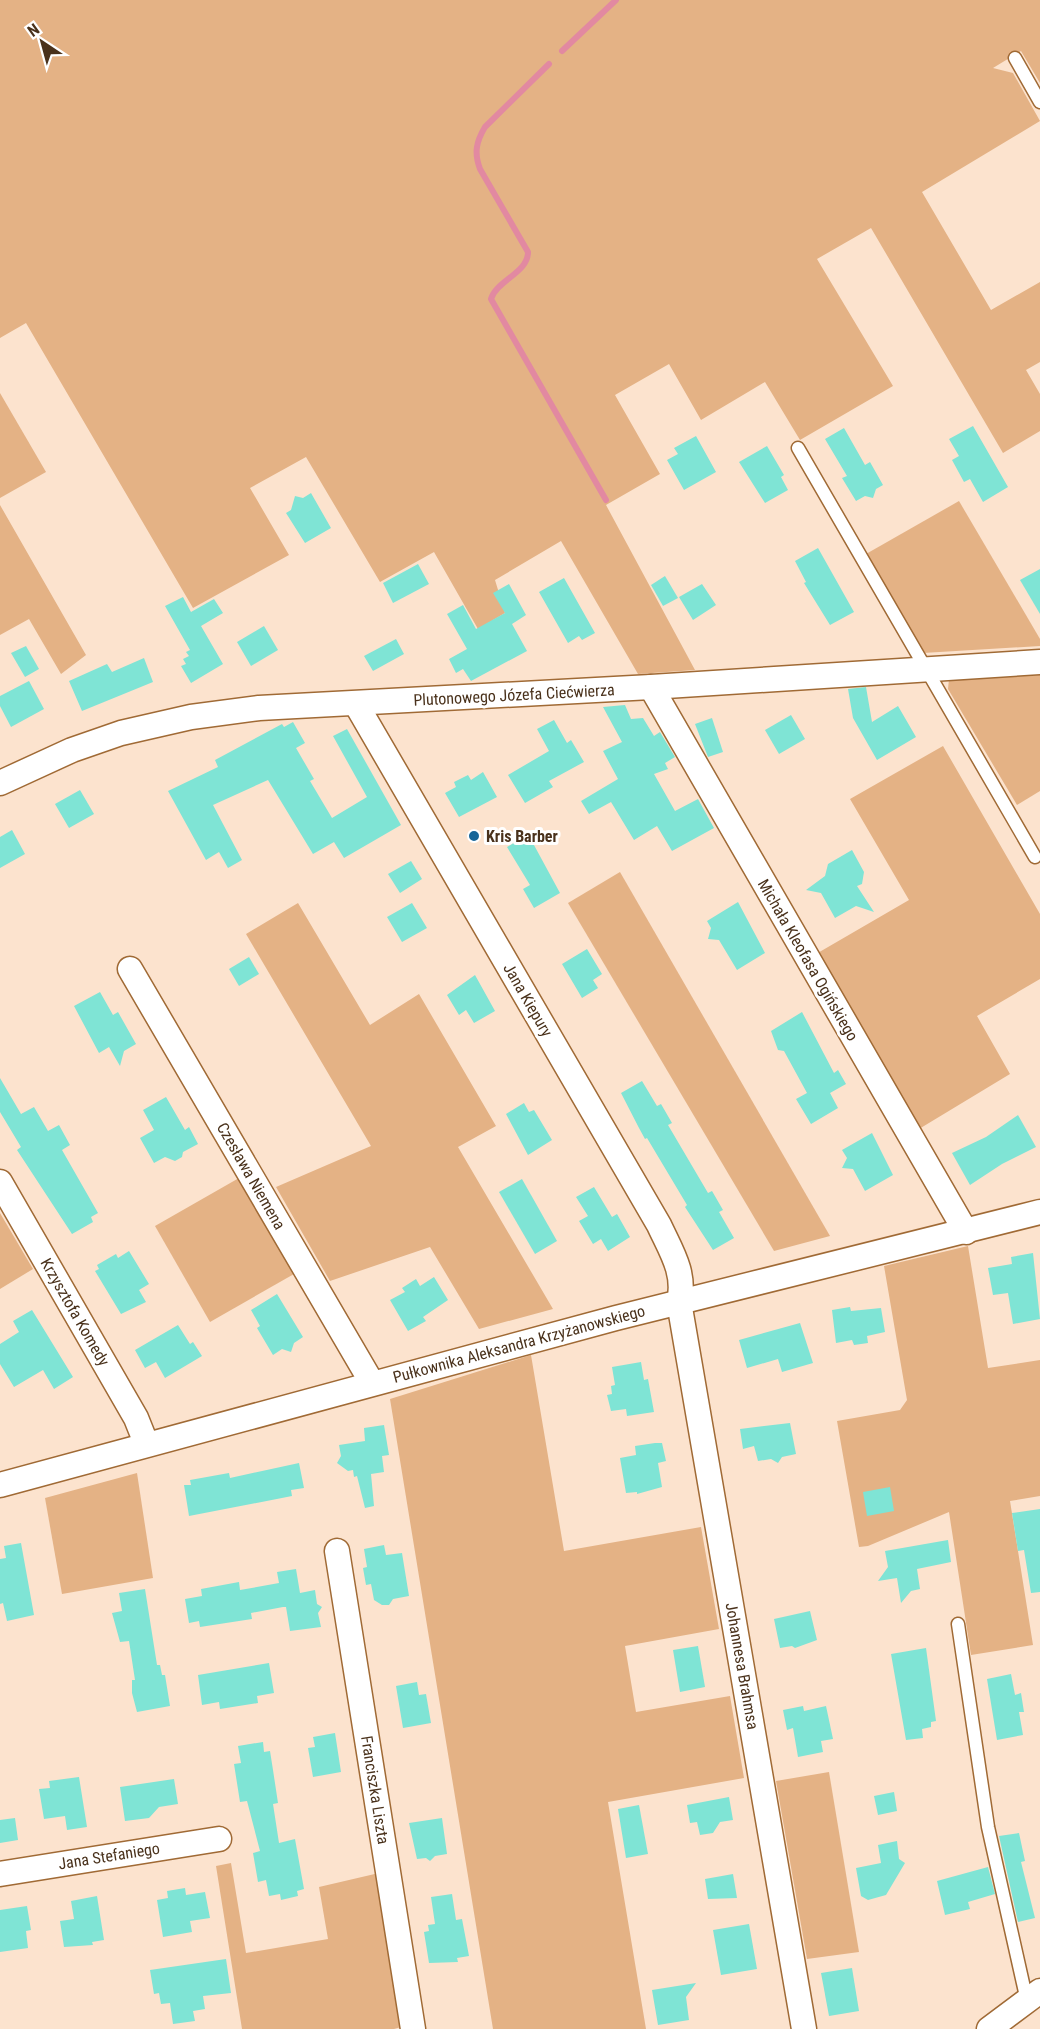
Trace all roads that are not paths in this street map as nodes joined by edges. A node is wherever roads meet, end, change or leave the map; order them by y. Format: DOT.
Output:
graph roads {
  1 [pos="1015,58"];
  2 [pos="1040,102"];
  3 [pos="798,448"];
  4 [pos="1040,662"];
  5 [pos="926,669"];
  6 [pos="651,687"];
  7 [pos="356,704"];
  8 [pos="0,783"];
  9 [pos="1035,857"];
  10 [pos="130,969"];
  11 [pos="0,1182"];
  12 [pos="1040,1212"];
  13 [pos="966,1232"];
  14 [pos="679,1302"];
  15 [pos="372,1383"];
  16 [pos="146,1443"];
  17 [pos="0,1485"];
  18 [pos="337,1551"];
  19 [pos="958,1624"];
  20 [pos="219,1839"];
  21 [pos="0,1874"];
  22 [pos="1033,1996"];
  23 [pos="413,2029"];
  24 [pos="804,2029"];
  25 [pos="989,2029"];
  1 -- 2 [label="lane"];
  3 -- 5 [label="lane"];
  4 -- 5 [label="street, Plutonowego Józefa Ciećwierza"];
  5 -- 6 [label="street, Plutonowego Józefa Ciećwierza"];
  5 -- 9 [label="lane"];
  6 -- 7 [label="street, Plutonowego Józefa Ciećwierza"];
  6 -- 13 [label="street, Michała Kleofasa Ogińskiego"];
  7 -- 8 [label="street, Plutonowego Józefa Ciećwierza"];
  7 -- 14 [label="street, Jana Kiepury"];
  10 -- 15 [label="street, Czesława Niemena"];
  11 -- 16 [label="street, Krzysztofa Komedy"];
  12 -- 13 [label="street, Pułkownika Aleksandra Krzyżanowskiego"];
  13 -- 14 [label="street, Pułkownika Aleksandra Krzyżanowskiego"];
  14 -- 15 [label="street, Pułkownika Aleksandra Krzyżanowskiego"];
  14 -- 24 [label="street, Johannesa Brahmsa"];
  15 -- 16 [label="street, Pułkownika Aleksandra Krzyżanowskiego"];
  16 -- 17 [label="street, Pułkownika Aleksandra Krzyżanowskiego"];
  18 -- 23 [label="street, Franciszka Liszta"];
  19 -- 22 [label="lane"];
  20 -- 21 [label="street, Jana Stefaniego"];
  22 -- 25 [label="street"];
}
